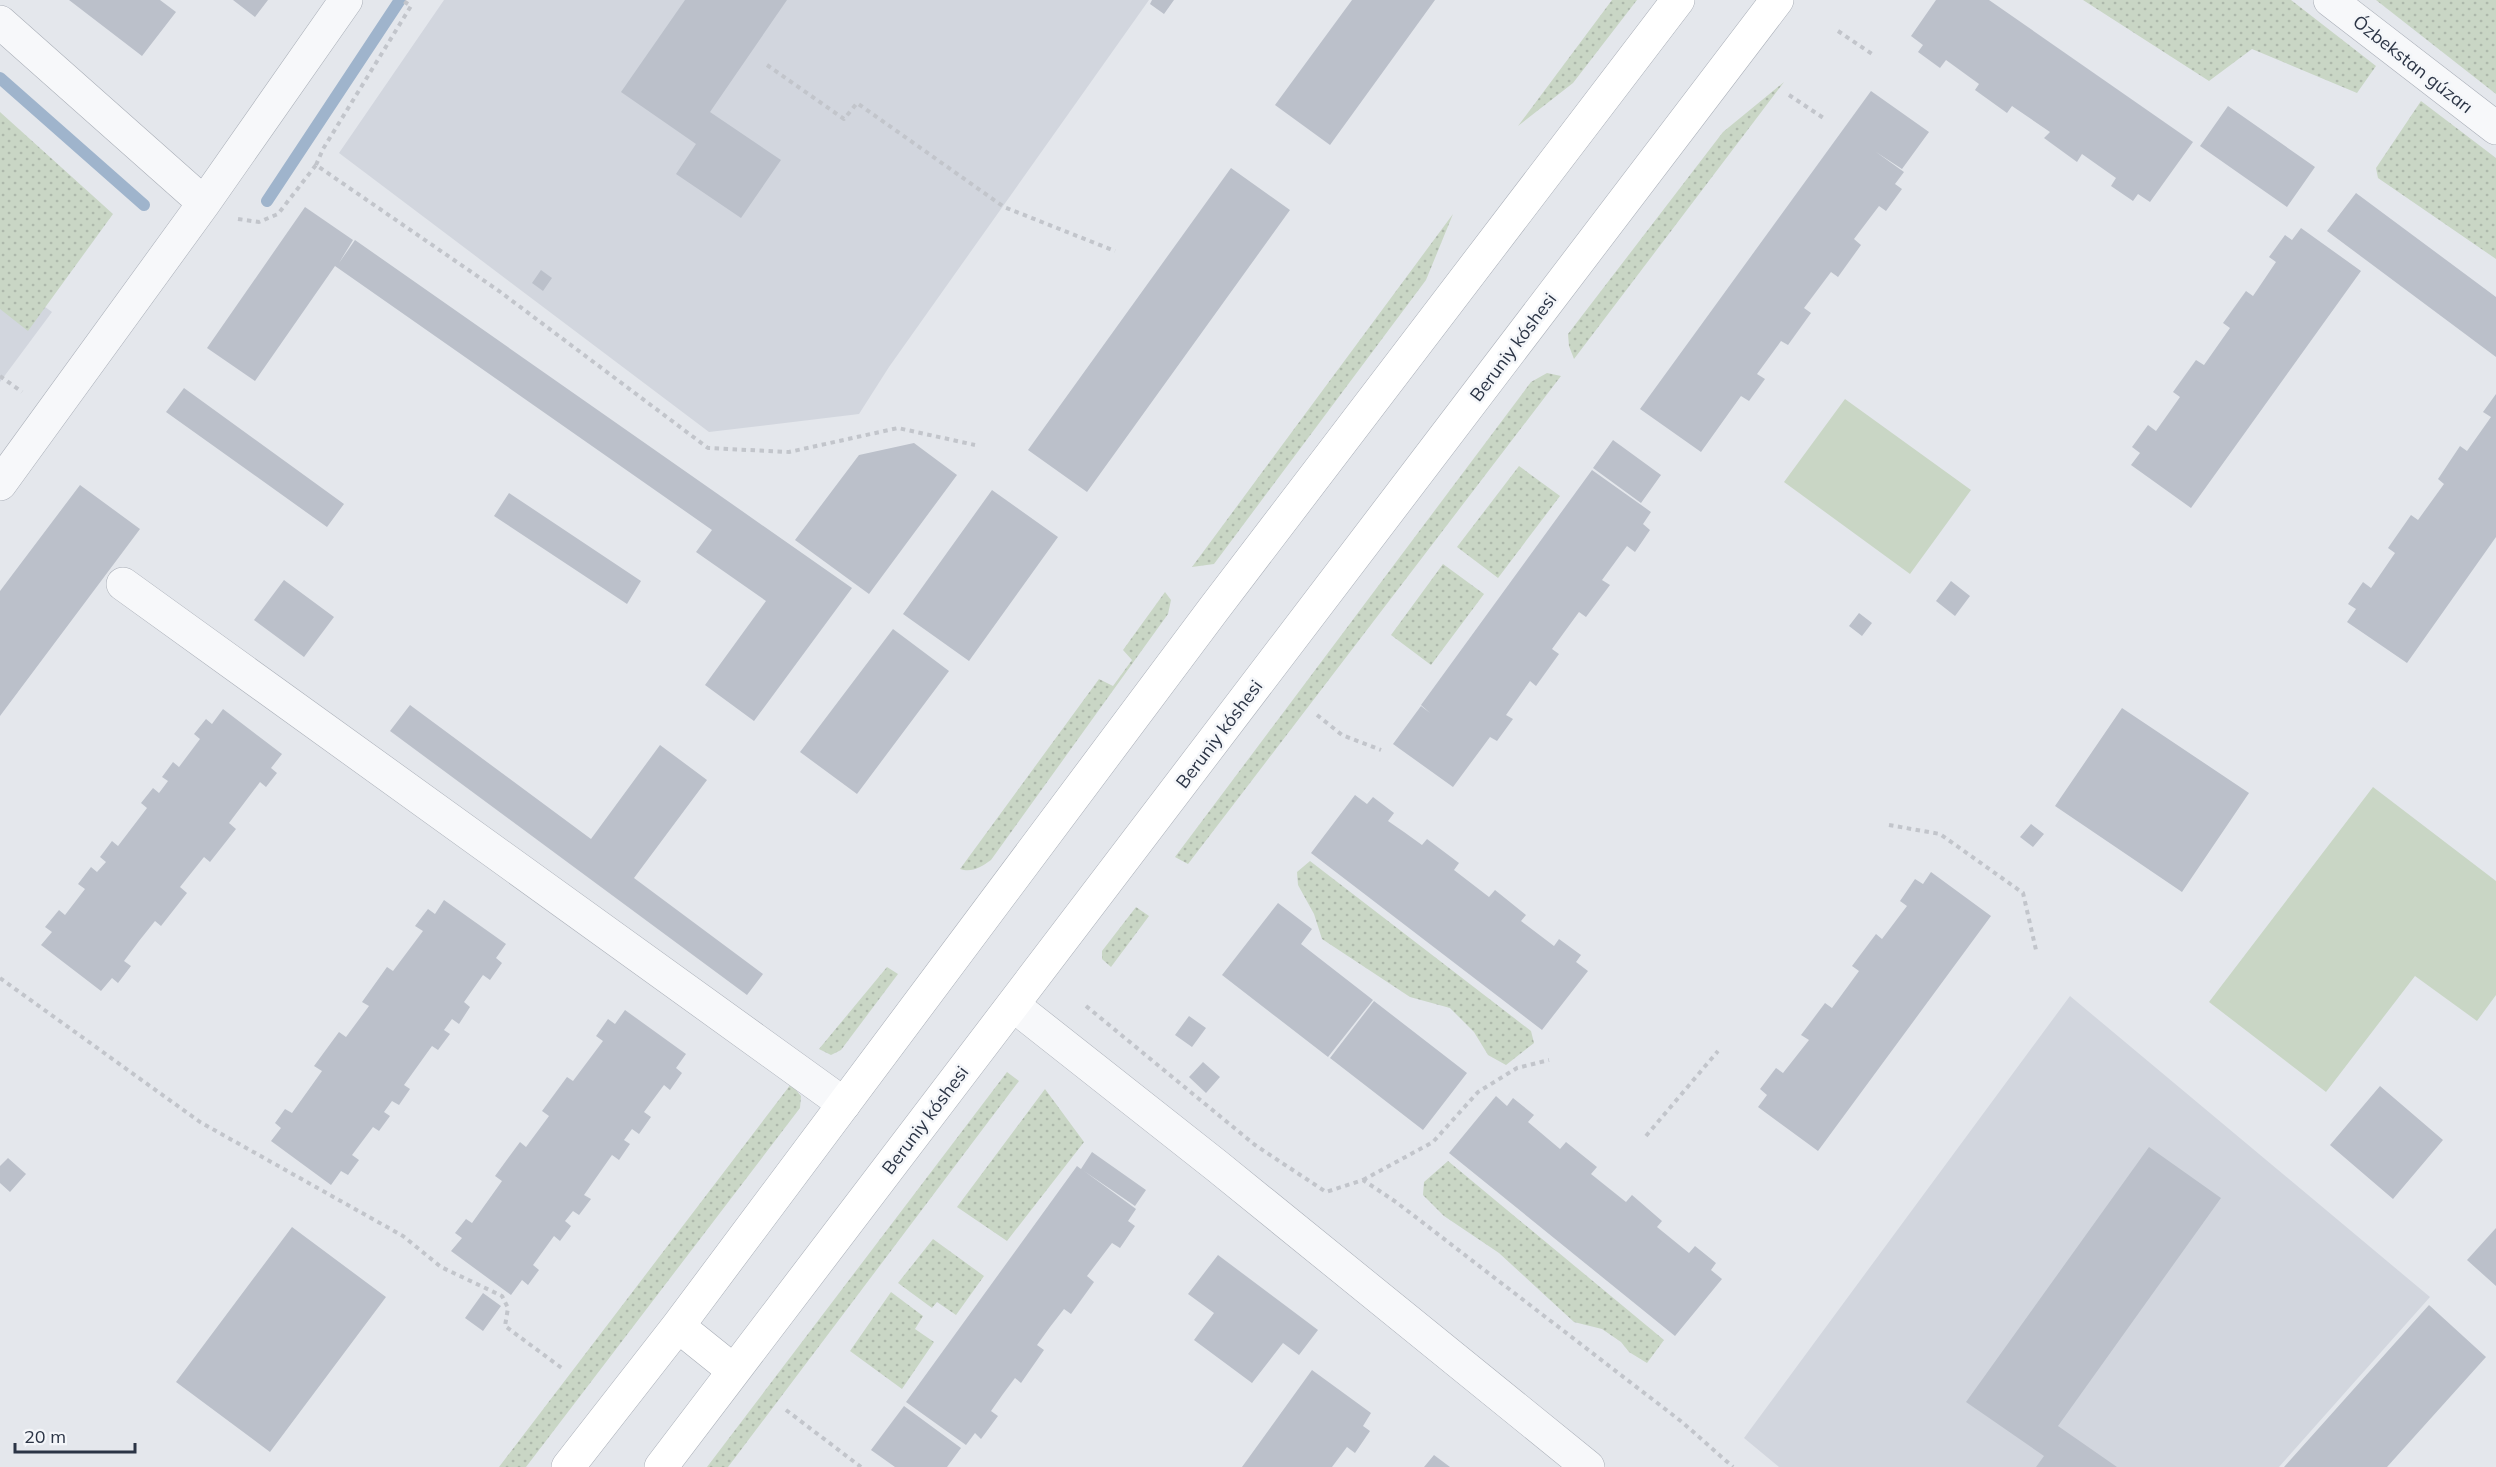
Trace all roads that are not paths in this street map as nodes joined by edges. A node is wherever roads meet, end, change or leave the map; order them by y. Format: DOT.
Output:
graph roads {
  1 [pos="346,0"];
  2 [pos="1678,0"];
  3 [pos="1777,0"];
  4 [pos="2330,0"];
  5 [pos="0,22"];
  6 [pos="2496,128"];
  7 [pos="204,203"];
  8 [pos="0,484"];
  9 [pos="123,584"];
  10 [pos="1013,1005"];
  11 [pos="844,1104"];
  12 [pos="678,1326"];
  13 [pos="734,1371"];
  14 [pos="568,1467"];
  15 [pos="661,1467"];
  16 [pos="1588,1467"];
  1 -- 7 [label="street"];
  2 -- 11 [label="main road"];
  3 -- 10 [label="main road, Beruniy kóshesi"];
  4 -- 6 [label="street, Ózbekstan gúzarı"];
  5 -- 7 [label="street"];
  7 -- 8 [label="street"];
  9 -- 11 [label="street"];
  10 -- 13 [label="main road, Beruniy kóshesi"];
  10 -- 16 [label="street"];
  11 -- 12 [label="main road"];
  12 -- 13 [label="main road"];
  12 -- 14 [label="main road"];
  13 -- 15 [label="main road, Beruniy kóshesi"];
}
